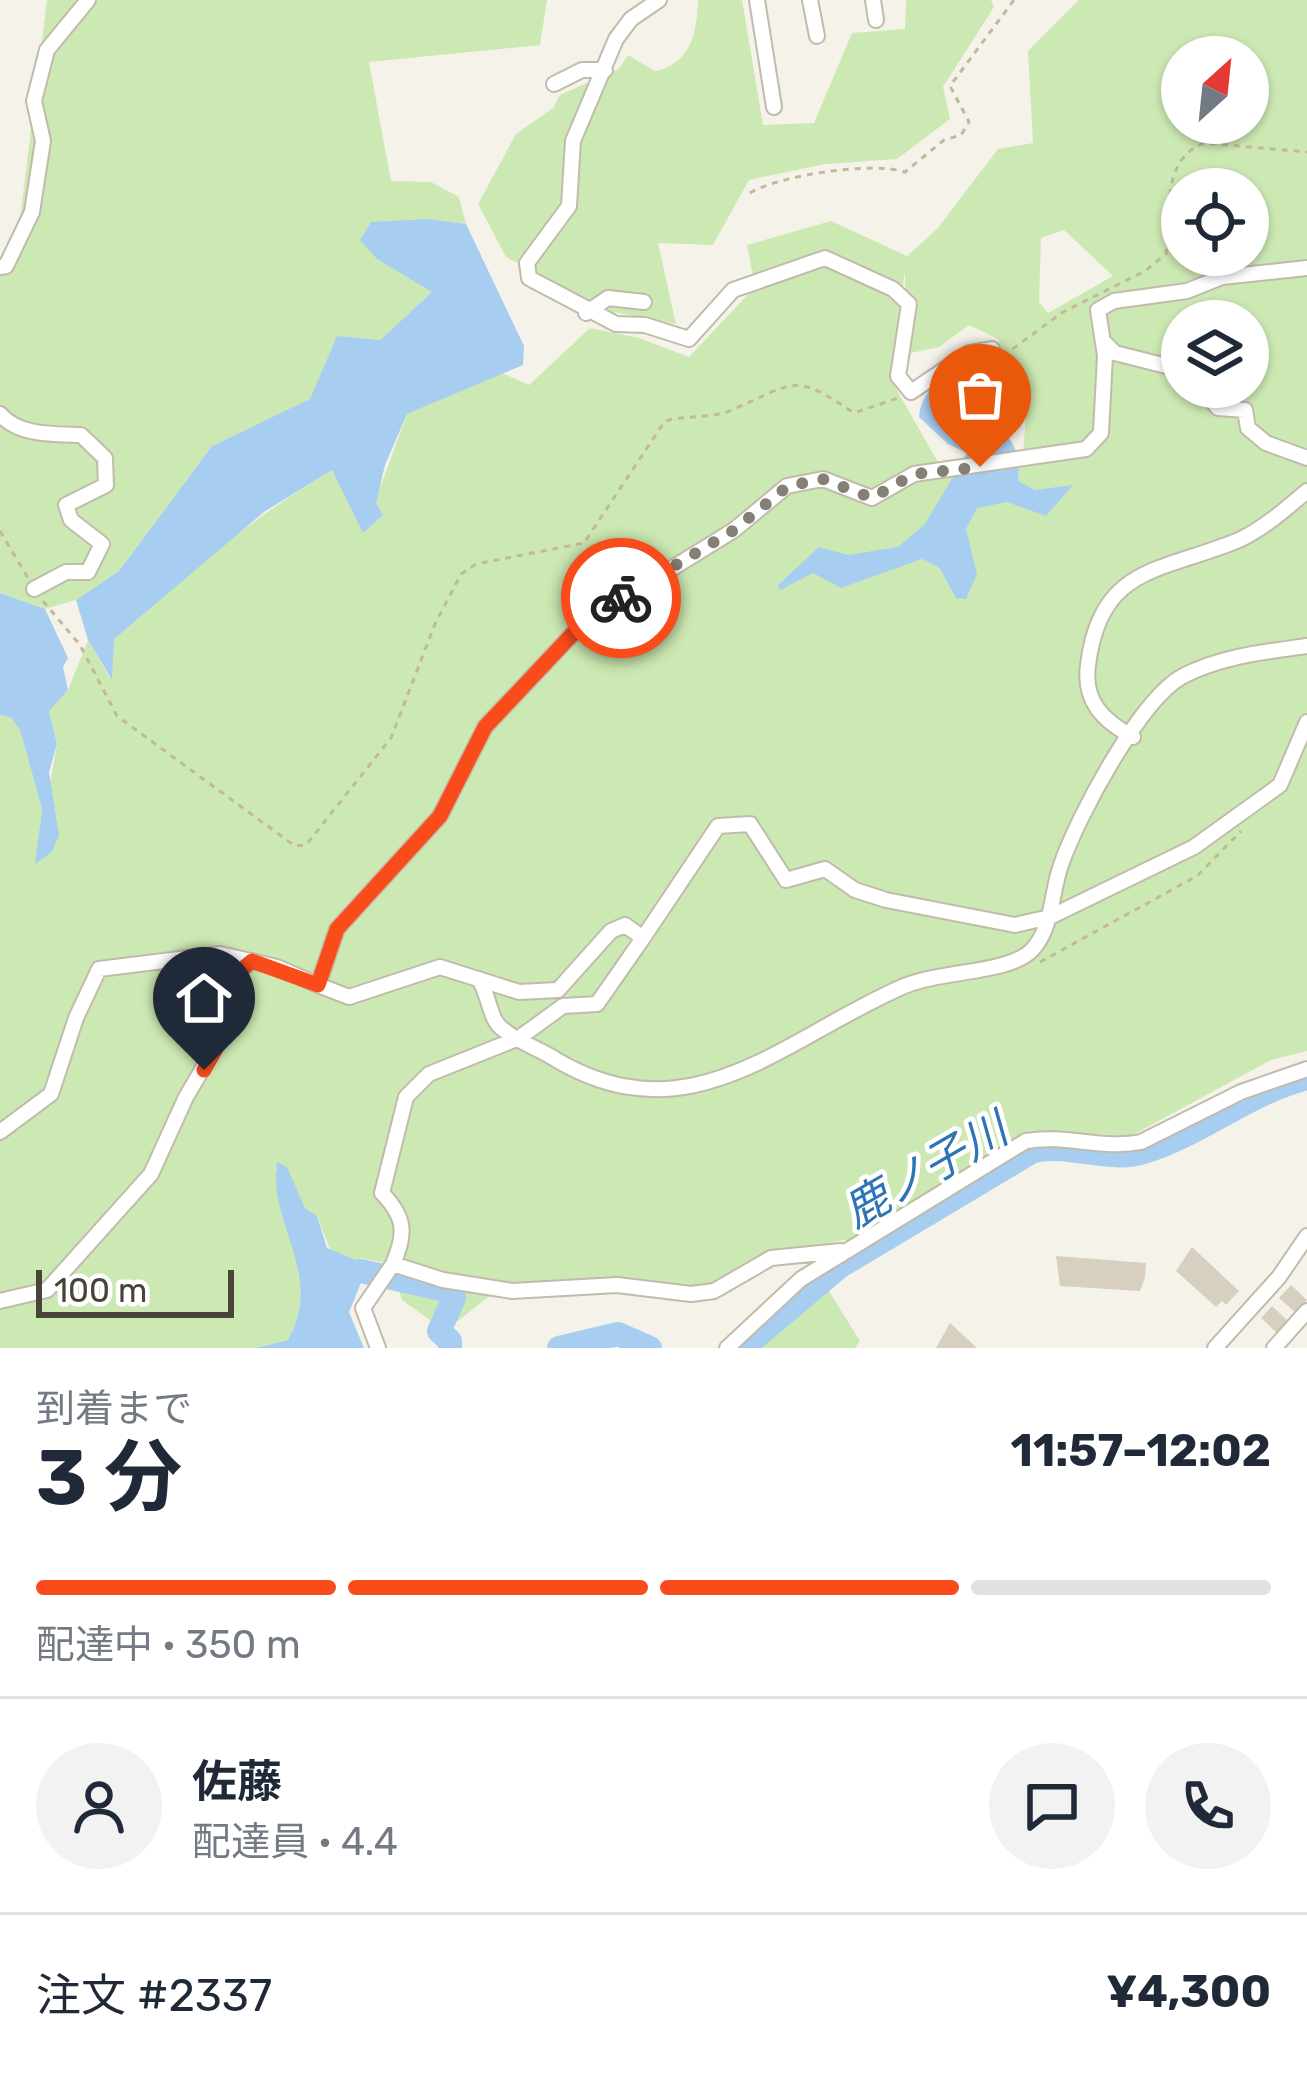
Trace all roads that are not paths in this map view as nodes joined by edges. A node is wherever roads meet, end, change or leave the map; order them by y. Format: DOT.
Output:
graph roads {
  1 [pos="88,0"];
  2 [pos="659,0"];
  3 [pos="757,0"];
  4 [pos="810,0"];
  5 [pos="873,0"];
  6 [pos="876,20"];
  7 [pos="817,36"];
  8 [pos="605,70"];
  9 [pos="554,84"];
  10 [pos="774,106"];
  11 [pos="0,267"];
  12 [pos="1307,268"];
  13 [pos="644,302"];
  14 [pos="586,313"];
  15 [pos="1100,337"];
  16 [pos="992,349"];
  17 [pos="1161,365"];
  18 [pos="1218,408"];
  19 [pos="0,414"];
  20 [pos="1307,458"];
  21 [pos="1307,490"];
  22 [pos="34,589"];
  23 [pos="1307,634"];
  24 [pos="1307,646"];
  25 [pos="1288,649"];
  26 [pos="1307,722"];
  27 [pos="1133,737"];
  28 [pos="1050,917"];
  29 [pos="643,938"];
  30 [pos="252,961"];
  31 [pos="479,980"];
  32 [pos="318,985"];
  33 [pos="519,1038"];
  34 [pos="1307,1069"];
  35 [pos="0,1132"];
  36 [pos="1307,1236"];
  37 [pos="846,1251"];
  38 [pos="393,1264"];
  39 [pos="0,1301"];
  40 [pos="1304,1320"];
  41 [pos="378,1348"];
  42 [pos="727,1348"];
  43 [pos="1215,1348"];
  44 [pos="1274,1348"];
  1 -- 11 [label="street"];
  2 -- 8 [label="street"];
  3 -- 10 [label="street"];
  4 -- 7 [label="street"];
  5 -- 6 [label="street"];
  8 -- 9 [label="street"];
  8 -- 14 [label="street"];
  12 -- 15 [label="street"];
  13 -- 14 [label="street"];
  14 -- 16 [label="street"];
  15 -- 17 [label="street"];
  15 -- 32 [label="street"];
  18 -- 20 [label="street"];
  19 -- 22 [label="street"];
  21 -- 27 [label="street"];
  23 -- 25 [label="street"];
  24 -- 25 [label="street"];
  25 -- 27 [label="street"];
  26 -- 28 [label="street"];
  27 -- 28 [label="street"];
  28 -- 29 [label="street"];
  28 -- 33 [label="street"];
  29 -- 31 [label="street"];
  29 -- 33 [label="street"];
  30 -- 32 [label="street"];
  30 -- 35 [label="street"];
  30 -- 39 [label="street"];
  31 -- 32 [label="street"];
  31 -- 33 [label="street"];
  33 -- 38 [label="street"];
  34 -- 37 [label="street"];
  36 -- 43 [label="street"];
  37 -- 38 [label="street"];
  37 -- 42 [label="street"];
  38 -- 41 [label="street"];
  40 -- 44 [label="street"];
}
